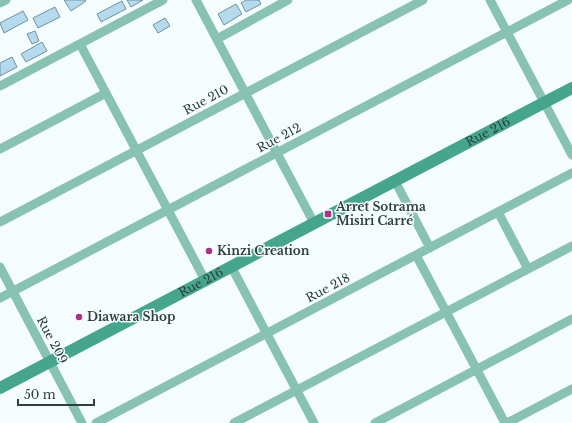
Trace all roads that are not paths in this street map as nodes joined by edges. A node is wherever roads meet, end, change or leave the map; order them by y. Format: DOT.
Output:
graph roads {
  1 [pos="6,0"];
  2 [pos="163,0"];
  3 [pos="196,0"];
  4 [pos="288,0"];
  5 [pos="423,0"];
  6 [pos="490,0"];
  7 [pos="568,0"];
  8 [pos="0,3"];
  9 [pos="507,32"];
  10 [pos="217,39"];
  11 [pos="80,44"];
  12 [pos="0,86"];
  13 [pos="572,88"];
  14 [pos="106,93"];
  15 [pos="245,93"];
  16 [pos="544,102"];
  17 [pos="0,149"];
  18 [pos="136,151"];
  19 [pos="277,153"];
  20 [pos="572,155"];
  21 [pos="572,173"];
  22 [pos="395,180"];
  23 [pos="168,210"];
  24 [pos="498,212"];
  25 [pos="0,222"];
  26 [pos="314,223"];
  27 [pos="572,246"];
  28 [pos="430,248"];
  29 [pos="416,255"];
  30 [pos="231,266"];
  31 [pos="0,267"];
  32 [pos="528,269"];
  33 [pos="205,280"];
  34 [pos="13,291"];
  35 [pos="0,298"];
  36 [pos="446,312"];
  37 [pos="572,319"];
  38 [pos="266,334"];
  39 [pos="50,362"];
  40 [pos="476,369"];
  41 [pos="0,388"];
  42 [pos="572,389"];
  43 [pos="296,390"];
  44 [pos="82,423"];
  45 [pos="96,423"];
  46 [pos="234,423"];
  47 [pos="314,423"];
  48 [pos="374,423"];
  49 [pos="506,423"];
  1 -- 8 [label="street"];
  2 -- 11 [label="street"];
  3 -- 10 [label="street"];
  4 -- 10 [label="street"];
  5 -- 15 [label="street, Rue 210"];
  6 -- 9 [label="street"];
  7 -- 9 [label="street, Rue 212"];
  9 -- 16 [label="street"];
  9 -- 19 [label="street, Rue 212"];
  10 -- 15 [label="street"];
  11 -- 12 [label="street"];
  11 -- 14 [label="street"];
  13 -- 16 [label="street, Rue 216"];
  14 -- 17 [label="street"];
  14 -- 18 [label="street"];
  15 -- 18 [label="street, Rue 210"];
  15 -- 19 [label="street"];
  16 -- 20 [label="street"];
  16 -- 22 [label="street, Rue 216"];
  18 -- 23 [label="street"];
  18 -- 25 [label="street, Rue 210"];
  19 -- 23 [label="street, Rue 212"];
  19 -- 26 [label="street"];
  21 -- 24 [label="street, Rue 218"];
  22 -- 26 [label="street, Rue 216"];
  22 -- 28 [label="street"];
  23 -- 33 [label="street"];
  23 -- 34 [label="street, Rue 212"];
  24 -- 28 [label="street, Rue 218"];
  24 -- 32 [label="street"];
  26 -- 30 [label="street, Rue 216"];
  27 -- 32 [label="street"];
  28 -- 29 [label="street, Rue 218"];
  29 -- 36 [label="street"];
  29 -- 38 [label="street, Rue 218"];
  30 -- 33 [label="street, Rue 216"];
  30 -- 38 [label="street"];
  31 -- 34 [label="street, Rue 209"];
  32 -- 36 [label="street"];
  33 -- 39 [label="street, Rue 216"];
  34 -- 35 [label="street, Rue 212"];
  34 -- 39 [label="street, Rue 209"];
  36 -- 40 [label="street"];
  36 -- 43 [label="street"];
  37 -- 40 [label="street"];
  38 -- 43 [label="street"];
  38 -- 45 [label="street, Rue 218"];
  39 -- 41 [label="street, Rue 216"];
  39 -- 44 [label="street, Rue 209"];
  40 -- 48 [label="street"];
  40 -- 49 [label="street"];
  42 -- 49 [label="street"];
  43 -- 46 [label="street"];
  43 -- 47 [label="street"];
}
